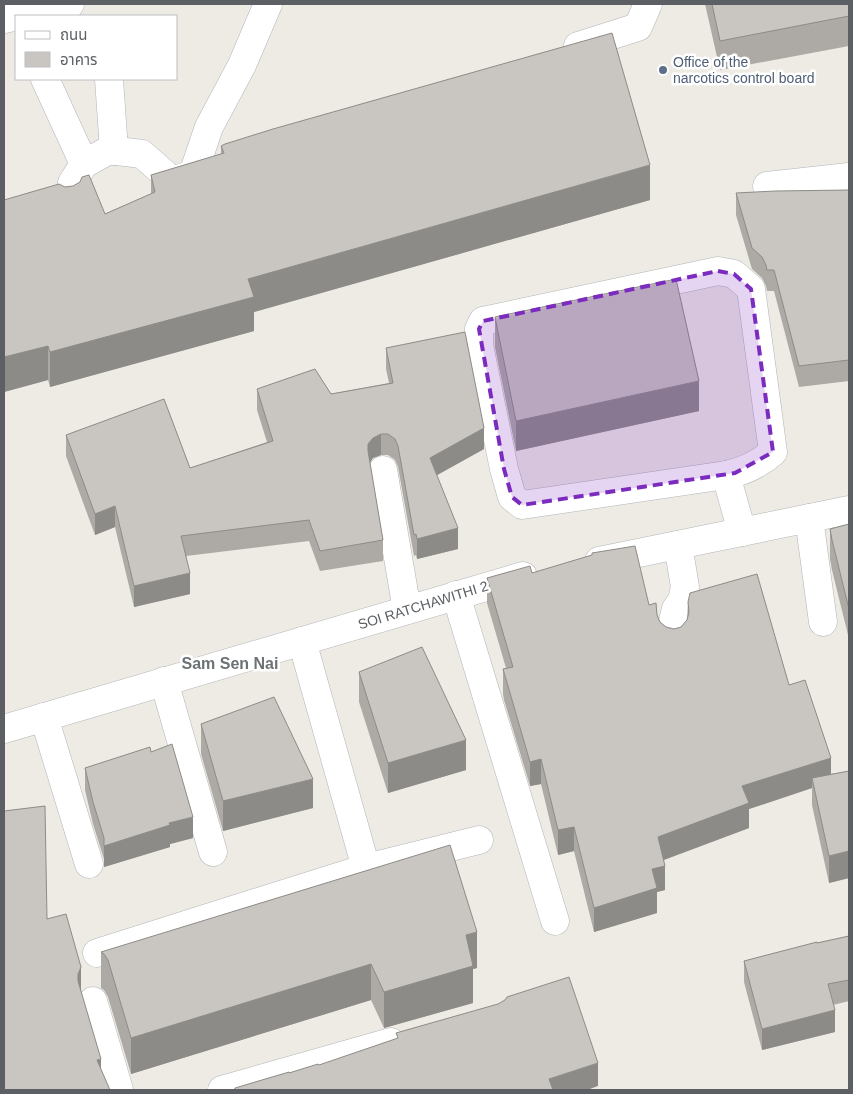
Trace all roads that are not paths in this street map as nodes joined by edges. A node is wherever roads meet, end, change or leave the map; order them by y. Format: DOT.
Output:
graph roads {
  1 [pos="70,4"];
  2 [pos="268,4"];
  3 [pos="648,4"];
  4 [pos="21,15"];
  5 [pos="554,54"];
  6 [pos="45,80"];
  7 [pos="109,80"];
  8 [pos="114,151"];
  9 [pos="84,164"];
  10 [pos="220,164"];
  11 [pos="193,174"];
  12 [pos="849,177"];
  13 [pos="767,186"];
  14 [pos="68,206"];
  15 [pos="383,470"];
  16 [pos="726,475"];
  17 [pos="849,510"];
  18 [pos="809,518"];
  19 [pos="742,532"];
  20 [pos="678,545"];
  21 [pos="574,566"];
  22 [pos="546,571"];
  23 [pos="456,595"];
  24 [pos="407,610"];
  25 [pos="823,622"];
  26 [pos="673,638"];
  27 [pos="302,641"];
  28 [pos="164,681"];
  29 [pos="44,717"];
  30 [pos="6,722"];
  31 [pos="479,840"];
  32 [pos="213,852"];
  33 [pos="90,864"];
  34 [pos="366,868"];
  35 [pos="555,921"];
  36 [pos="97,953"];
  37 [pos="93,1001"];
  38 [pos="410,1037"];
  39 [pos="119,1090"];
  40 [pos="222,1090"];
  1 -- 4 [label="street"];
  2 -- 11 [label="street"];
  3 -- 5 [label="street"];
  6 -- 9 [label="street"];
  7 -- 8 [label="street"];
  8 -- 9 [label="street"];
  8 -- 11 [label="street"];
  9 -- 14 [label="street"];
  10 -- 11 [label="street"];
  12 -- 13 [label="street"];
  15 -- 24 [label="street"];
  16 -- 16 [label="street"];
  16 -- 19 [label="street"];
  17 -- 18 [label="street"];
  18 -- 19 [label="street"];
  18 -- 25 [label="street"];
  19 -- 20 [label="street"];
  20 -- 21 [label="street"];
  20 -- 26 [label="street"];
  22 -- 23 [label="street, SOI RATCHAWITHI 2"];
  23 -- 24 [label="street, SOI RATCHAWITHI 2"];
  23 -- 35 [label="street"];
  24 -- 27 [label="street, SOI RATCHAWITHI 2"];
  27 -- 28 [label="street, SOI RATCHAWITHI 2"];
  27 -- 34 [label="street"];
  28 -- 29 [label="street, SOI RATCHAWITHI 2"];
  28 -- 32 [label="street"];
  29 -- 30 [label="street, SOI RATCHAWITHI 2"];
  29 -- 33 [label="street"];
  31 -- 34 [label="street"];
  34 -- 36 [label="street"];
  37 -- 39 [label="street"];
  38 -- 40 [label="street"];
}
